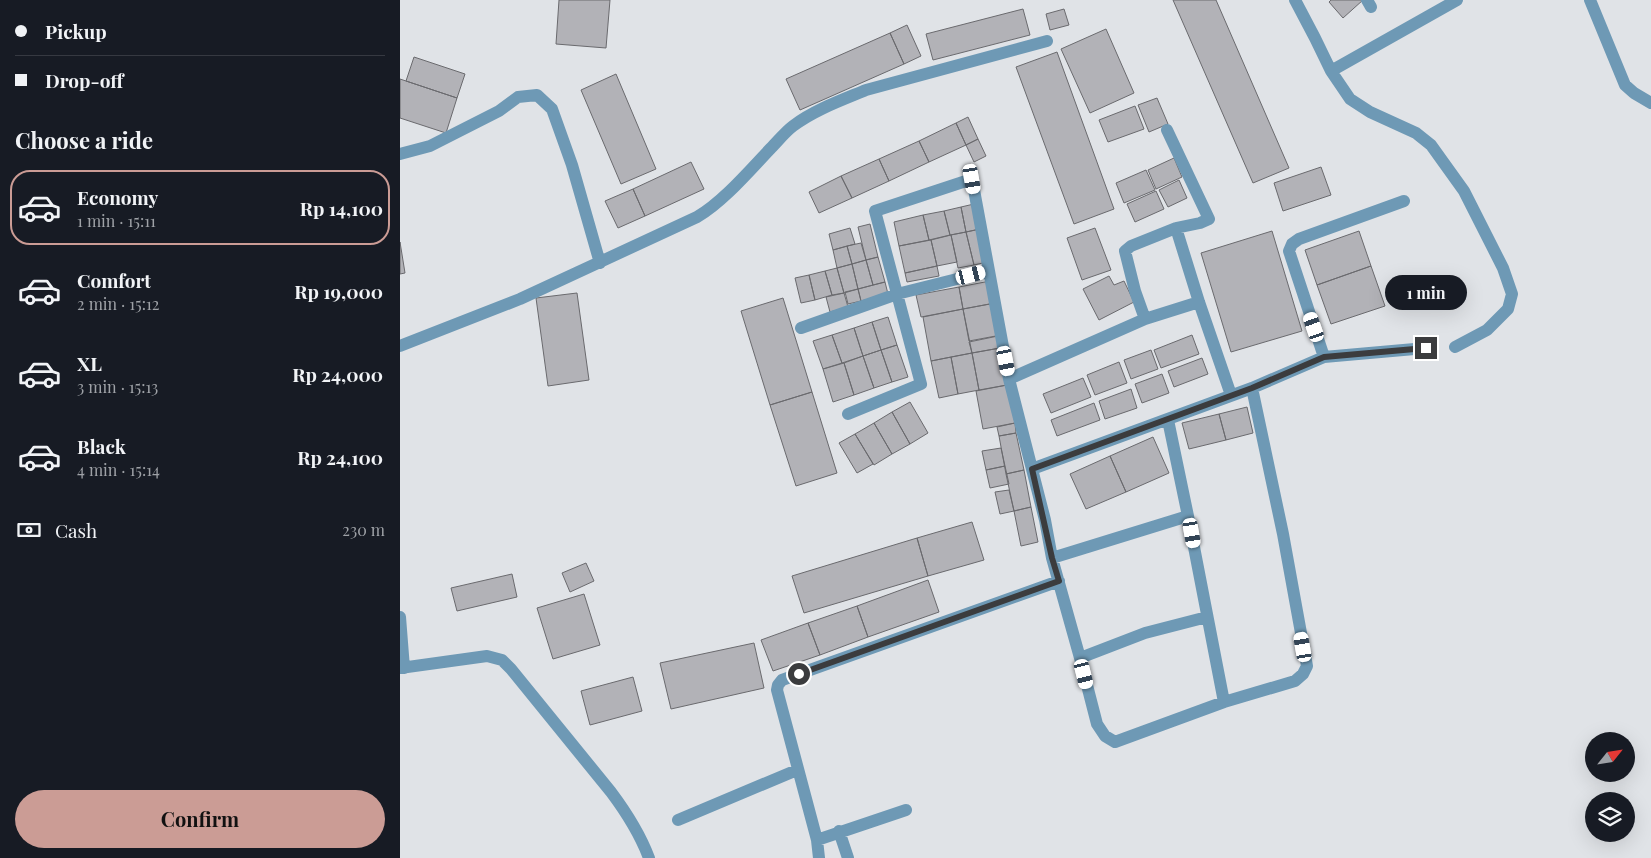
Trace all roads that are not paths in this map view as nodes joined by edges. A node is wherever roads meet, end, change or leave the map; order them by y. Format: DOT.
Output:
graph roads {
  1 [pos="1295,0"];
  2 [pos="1457,0"];
  3 [pos="1590,0"];
  4 [pos="1047,41"];
  5 [pos="1331,71"];
  6 [pos="1651,103"];
  7 [pos="1167,130"];
  8 [pos="400,154"];
  9 [pos="1404,201"];
  10 [pos="1176,228"];
  11 [pos="600,263"];
  12 [pos="989,271"];
  13 [pos="898,294"];
  14 [pos="1199,302"];
  15 [pos="1145,319"];
  16 [pos="801,328"];
  17 [pos="400,346"];
  18 [pos="1455,347"];
  19 [pos="1426,348"];
  20 [pos="1324,357"];
  21 [pos="1009,379"];
  22 [pos="1252,388"];
  23 [pos="1232,395"];
  24 [pos="848,414"];
  25 [pos="1168,420"];
  26 [pos="1032,469"];
  27 [pos="1188,516"];
  28 [pos="1052,558"];
  29 [pos="1059,581"];
  30 [pos="400,617"];
  31 [pos="1207,617"];
  32 [pos="1080,658"];
  33 [pos="402,668"];
  34 [pos="1224,702"];
  35 [pos="797,770"];
  36 [pos="906,810"];
  37 [pos="678,820"];
  38 [pos="839,831"];
  39 [pos="817,840"];
  40 [pos="649,858"];
  41 [pos="819,858"];
  42 [pos="848,858"];
  1 -- 5 [label="street"];
  2 -- 5 [label="street"];
  3 -- 6 [label="street"];
  4 -- 11 [label="street"];
  5 -- 18 [label="street"];
  7 -- 10 [label="street"];
  8 -- 11 [label="street"];
  9 -- 20 [label="street"];
  10 -- 14 [label="street"];
  10 -- 15 [label="street"];
  11 -- 17 [label="street"];
  12 -- 13 [label="street"];
  12 -- 13 [label="street"];
  12 -- 21 [label="street"];
  13 -- 16 [label="street"];
  13 -- 24 [label="street"];
  14 -- 15 [label="street"];
  14 -- 23 [label="street"];
  15 -- 21 [label="street"];
  19 -- 20 [label="street"];
  20 -- 22 [label="street"];
  21 -- 26 [label="street"];
  22 -- 23 [label="street"];
  22 -- 34 [label="street"];
  23 -- 25 [label="street"];
  25 -- 26 [label="street"];
  25 -- 27 [label="street"];
  26 -- 28 [label="street"];
  27 -- 28 [label="street"];
  27 -- 31 [label="street"];
  28 -- 29 [label="street"];
  29 -- 32 [label="street"];
  29 -- 35 [label="street"];
  30 -- 33 [label="street"];
  31 -- 32 [label="street"];
  31 -- 34 [label="street"];
  32 -- 34 [label="street"];
  33 -- 40 [label="street"];
  35 -- 37 [label="street"];
  35 -- 39 [label="street"];
  36 -- 38 [label="street"];
  38 -- 39 [label="street"];
  38 -- 42 [label="street"];
  39 -- 41 [label="street"];
}
